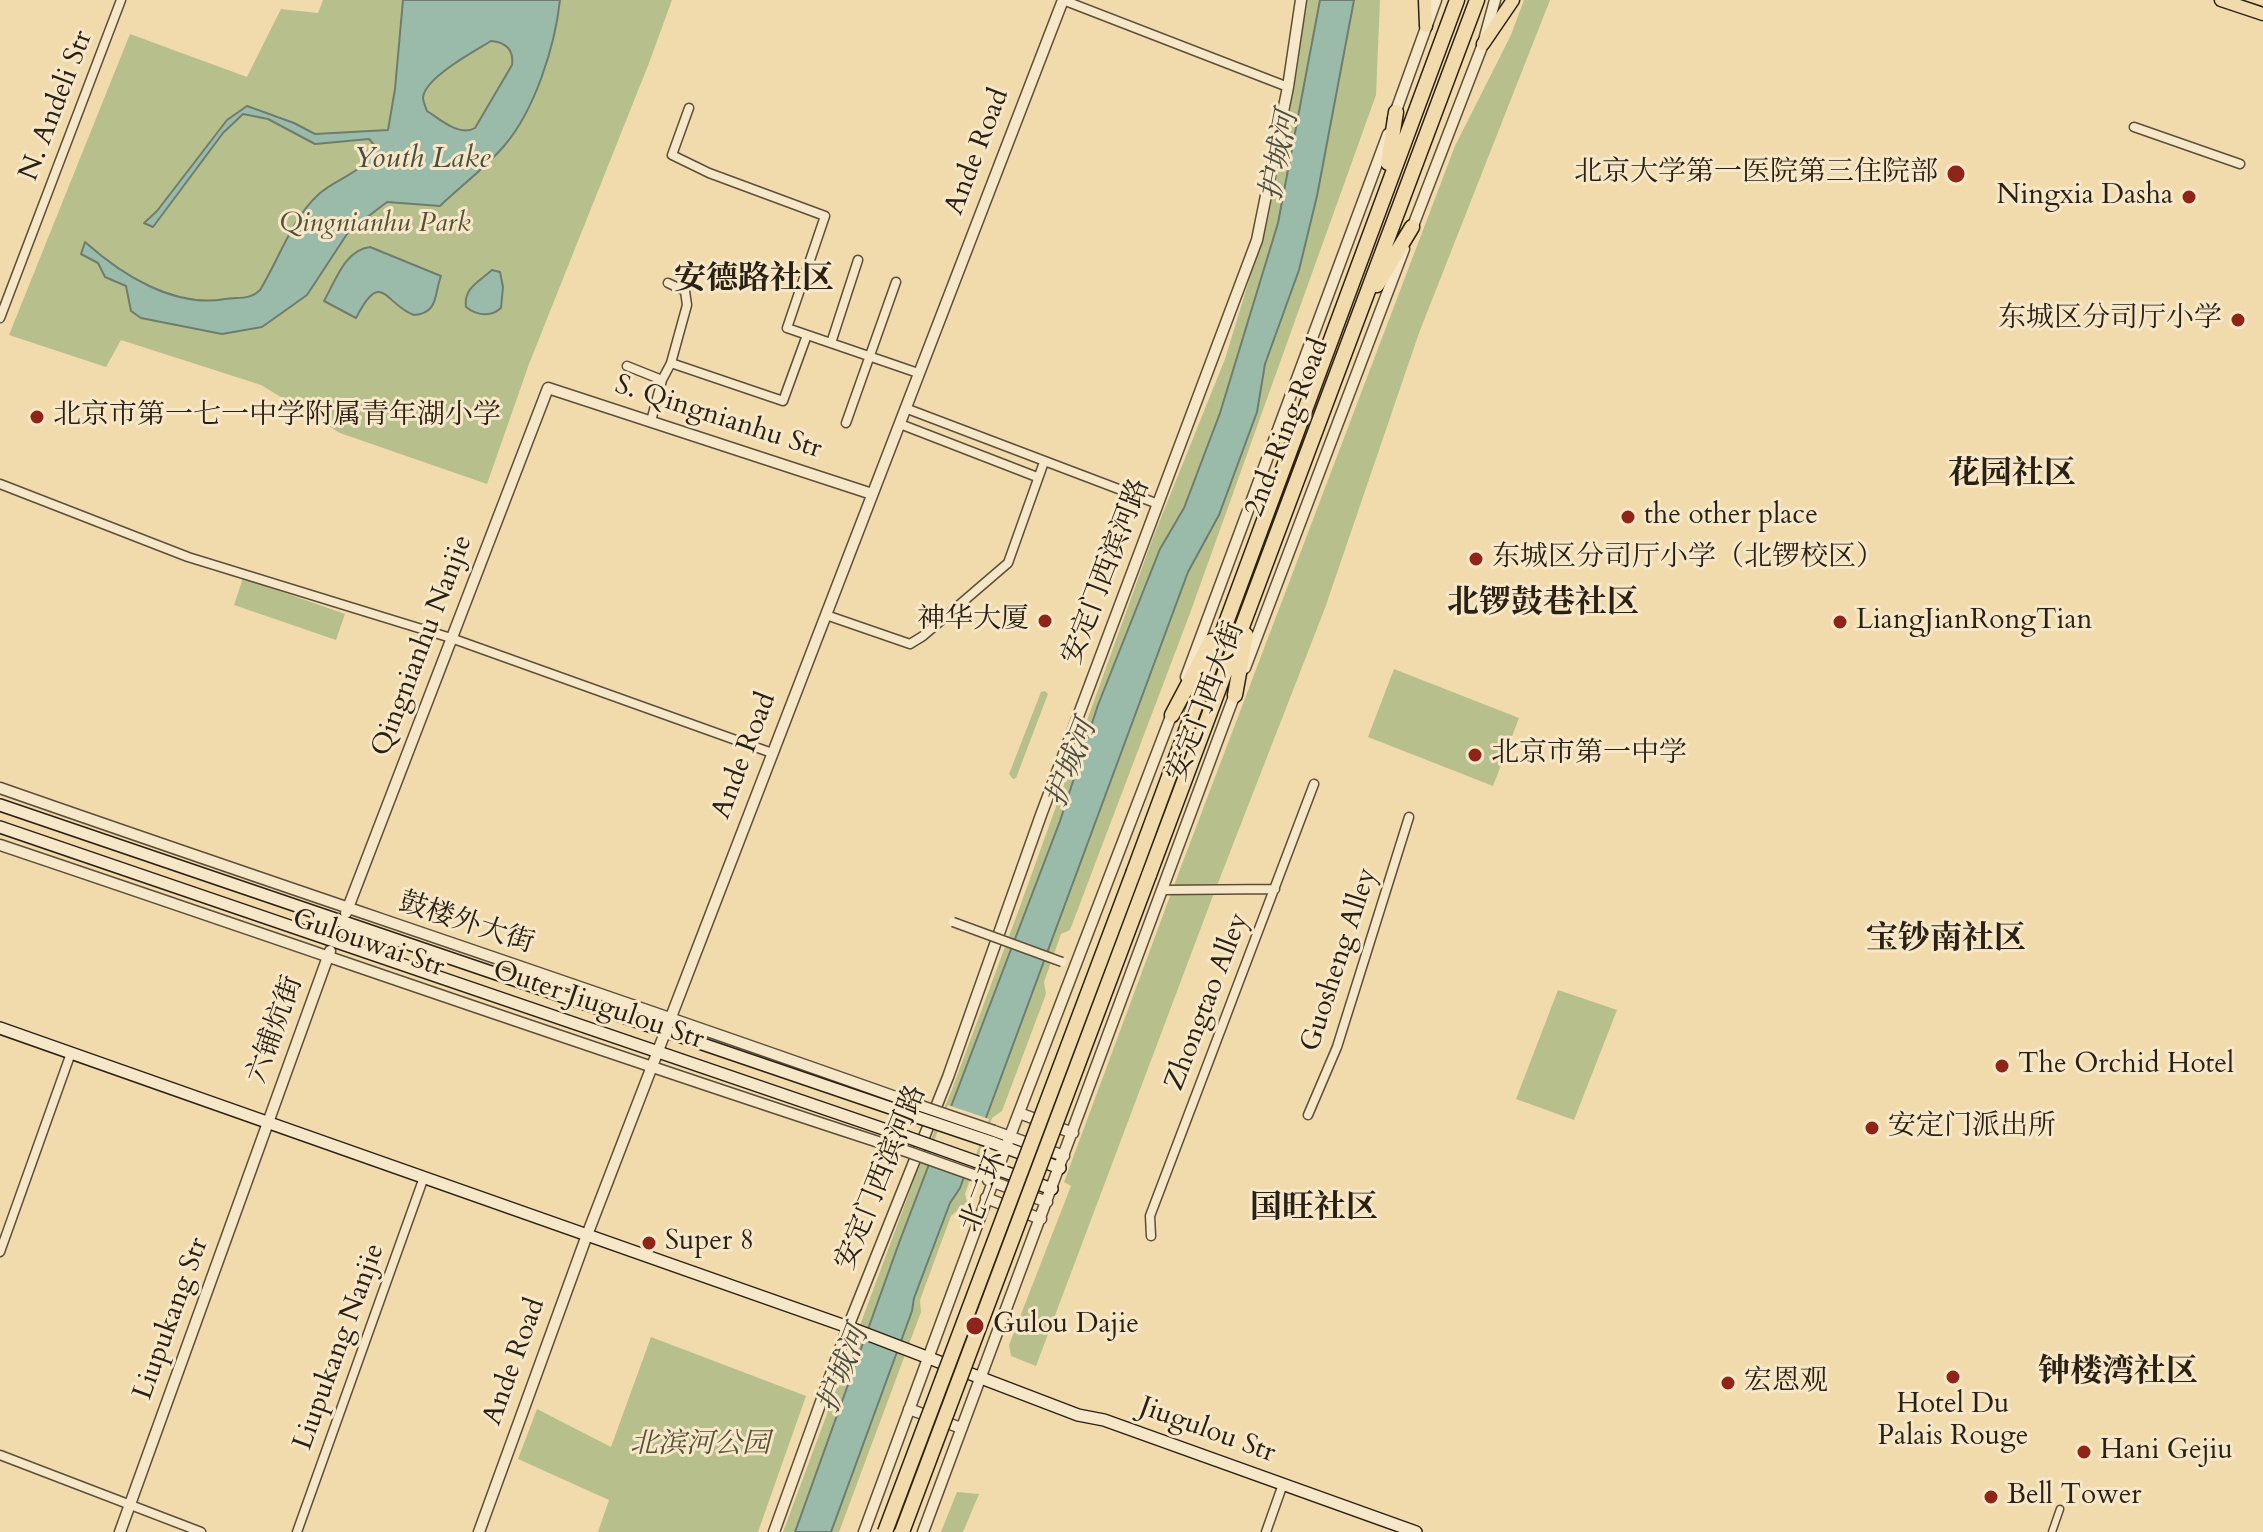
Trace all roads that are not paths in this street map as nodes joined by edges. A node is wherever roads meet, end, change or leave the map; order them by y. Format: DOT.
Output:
graph roads {
  1 [pos="121,0"];
  2 [pos="1063,0"];
  3 [pos="1301,0"];
  4 [pos="1425,0"];
  5 [pos="1436,0"];
  6 [pos="1457,0"];
  7 [pos="1477,0"];
  8 [pos="1495,0"];
  9 [pos="1513,0"];
  10 [pos="2221,0"];
  11 [pos="2263,14"];
  12 [pos="1426,26"];
  13 [pos="1483,44"];
  14 [pos="1288,87"];
  15 [pos="689,108"];
  16 [pos="1396,112"];
  17 [pos="2134,127"];
  18 [pos="2240,164"];
  19 [pos="1384,192"];
  20 [pos="1412,227"];
  21 [pos="858,260"];
  22 [pos="896,282"];
  23 [pos="668,283"];
  24 [pos="1358,316"];
  25 [pos="0,318"];
  26 [pos="807,335"];
  27 [pos="831,343"];
  28 [pos="870,357"];
  29 [pos="671,363"];
  30 [pos="627,366"];
  31 [pos="918,373"];
  32 [pos="662,380"];
  33 [pos="905,408"];
  34 [pos="651,421"];
  35 [pos="846,423"];
  36 [pos="900,424"];
  37 [pos="1044,462"];
  38 [pos="1037,477"];
  39 [pos="0,484"];
  40 [pos="872,494"];
  41 [pos="1158,504"];
  42 [pos="1239,588"];
  43 [pos="1255,591"];
  44 [pos="826,615"];
  45 [pos="451,638"];
  46 [pos="1235,695"];
  47 [pos="1172,715"];
  48 [pos="772,753"];
  49 [pos="1314,784"];
  50 [pos="0,788"];
  51 [pos="0,805"];
  52 [pos="1409,817"];
  53 [pos="0,827"];
  54 [pos="0,845"];
  55 [pos="1149,875"];
  56 [pos="1275,889"];
  57 [pos="1163,890"];
  58 [pos="347,909"];
  59 [pos="343,922"];
  60 [pos="953,922"];
  61 [pos="334,940"];
  62 [pos="329,955"];
  63 [pos="1075,966"];
  64 [pos="670,1017"];
  65 [pos="0,1028"];
  66 [pos="665,1033"];
  67 [pos="657,1052"];
  68 [pos="71,1053"];
  69 [pos="651,1068"];
  70 [pos="916,1111"];
  71 [pos="1019,1113"];
  72 [pos="1308,1115"];
  73 [pos="268,1122"];
  74 [pos="1073,1133"];
  75 [pos="1008,1142"];
  76 [pos="1062,1162"];
  77 [pos="997,1169"];
  78 [pos="424,1177"];
  79 [pos="992,1182"];
  80 [pos="1052,1189"];
  81 [pos="986,1198"];
  82 [pos="1047,1202"];
  83 [pos="1041,1219"];
  84 [pos="587,1235"];
  85 [pos="1151,1236"];
  86 [pos="0,1252"];
  87 [pos="848,1327"];
  88 [pos="927,1357"];
  89 [pos="981,1379"];
  90 [pos="909,1409"];
  91 [pos="961,1428"];
  92 [pos="0,1455"];
  93 [pos="1283,1484"];
  94 [pos="130,1505"];
  95 [pos="2060,1509"];
  96 [pos="1388,1528"];
  97 [pos="120,1532"];
  98 [pos="201,1532"];
  99 [pos="297,1532"];
  100 [pos="479,1532"];
  101 [pos="774,1532"];
  102 [pos="864,1532"];
  103 [pos="885,1532"];
  104 [pos="902,1532"];
  105 [pos="923,1532"];
  106 [pos="1266,1532"];
  107 [pos="1416,1532"];
  108 [pos="2052,1532"];
  1 -- 25 [label="street, N. Andeli Str"];
  2 -- 14 [label="street"];
  2 -- 31 [label="street, Ande Road"];
  3 -- 14 [label="street, 安定门西滨河路"];
  4 -- 12 [label="main road"];
  5 -- 12 [label="street, 安定门西大街"];
  6 -- 19 [label="highway, 2nd. Ring Road"];
  7 -- 24 [label="highway, 2nd. Ring Road"];
  8 -- 13 [label="street, 安定门西大街"];
  9 -- 13 [label="main road"];
  10 -- 11 [label="main road"];
  12 -- 16 [label="street, 安定门西大街"];
  13 -- 20 [label="street, 安定门西大街"];
  14 -- 41 [label="street, 安定门西滨河路"];
  15 -- 26 [label="street"];
  16 -- 19 [label="highway"];
  16 -- 47 [label="street, 安定门西大街"];
  17 -- 18 [label="street"];
  19 -- 42 [label="highway, 2nd. Ring Road"];
  20 -- 24 [label="highway"];
  20 -- 46 [label="street, 安定门西大街"];
  21 -- 27 [label="street"];
  22 -- 28 [label="street"];
  23 -- 29 [label="street"];
  24 -- 43 [label="highway, 2nd. Ring Road"];
  26 -- 27 [label="street"];
  26 -- 29 [label="street"];
  27 -- 28 [label="street"];
  28 -- 31 [label="street"];
  28 -- 35 [label="street"];
  29 -- 32 [label="street"];
  30 -- 32 [label="street"];
  31 -- 33 [label="street, Ande Road"];
  32 -- 34 [label="street"];
  33 -- 36 [label="street, Ande Road"];
  33 -- 37 [label="street"];
  34 -- 40 [label="street, S. Qingnianhu Str"];
  34 -- 45 [label="street, Qingnianhu Nanjie"];
  36 -- 38 [label="street"];
  36 -- 40 [label="street, Ande Road"];
  37 -- 38 [label="street"];
  37 -- 41 [label="street"];
  38 -- 44 [label="street"];
  39 -- 45 [label="street"];
  40 -- 44 [label="street, Ande Road"];
  41 -- 87 [label="street, 安定门西滨河路"];
  42 -- 47 [label="highway"];
  42 -- 103 [label="highway, 北二环, bridge"];
  43 -- 46 [label="highway"];
  43 -- 55 [label="highway, 2nd. Ring Road"];
  44 -- 48 [label="street, Ande Road"];
  45 -- 48 [label="street"];
  45 -- 58 [label="street, Qingnianhu Nanjie"];
  46 -- 57 [label="street, 安定门西大街"];
  47 -- 63 [label="street, 安定门西大街"];
  48 -- 64 [label="street, Ande Road"];
  49 -- 56 [label="street, Zhongtao Alley"];
  50 -- 58 [label="street, 鼓楼外大街"];
  51 -- 59 [label="main road, 鼓楼外大街"];
  52 -- 72 [label="street, Guosheng Alley"];
  53 -- 61 [label="main road, Outer Jiugulou Str"];
  54 -- 62 [label="street, Gulouwai Str"];
  55 -- 104 [label="highway, 北二环, bridge"];
  56 -- 57 [label="street"];
  56 -- 85 [label="street, Zhongtao Alley"];
  57 -- 74 [label="street, 安定门西大街"];
  58 -- 59 [label="street, Qingnianhu Nanjie"];
  58 -- 64 [label="street, 鼓楼外大街"];
  59 -- 66 [label="main road, 鼓楼外大街"];
  60 -- 63 [label="street, bridge"];
  61 -- 62 [label="street, 六铺炕街"];
  61 -- 67 [label="main road, Outer Jiugulou Str"];
  62 -- 69 [label="street, Gulouwai Str"];
  62 -- 73 [label="street, 六铺炕街"];
  63 -- 71 [label="street, 安定门西大街"];
  64 -- 66 [label="street, Ande Road"];
  64 -- 70 [label="street, 鼓楼外大街"];
  65 -- 68 [label="main road"];
  66 -- 67 [label="street, Ande Road"];
  66 -- 70 [label="main road, 鼓楼外大街"];
  67 -- 69 [label="street, Ande Road"];
  67 -- 77 [label="main road, Outer Jiugulou Str, bridge"];
  68 -- 73 [label="main road"];
  68 -- 86 [label="street"];
  69 -- 79 [label="street, Gulouwai Str, bridge"];
  69 -- 84 [label="street, Ande Road"];
  70 -- 75 [label="main road, bridge"];
  71 -- 74 [label="street"];
  71 -- 75 [label="street, 安定门西大街"];
  73 -- 78 [label="main road"];
  73 -- 94 [label="street, Liupukang Str"];
  74 -- 76 [label="street, 安定门西大街"];
  75 -- 76 [label="main road"];
  75 -- 77 [label="street, 安定门西大街"];
  76 -- 80 [label="street, 安定门西大街"];
  77 -- 79 [label="street, 安定门西大街"];
  77 -- 80 [label="main road"];
  78 -- 84 [label="main road"];
  78 -- 99 [label="street, Liupukang Nanjie"];
  79 -- 81 [label="street, 安定门西大街"];
  79 -- 82 [label="street"];
  80 -- 82 [label="street, 安定门西大街"];
  81 -- 83 [label="street"];
  81 -- 88 [label="street, 安定门西大街"];
  82 -- 83 [label="street, 安定门西大街"];
  83 -- 89 [label="street, 安定门西大街"];
  84 -- 87 [label="main road"];
  84 -- 100 [label="street, Ande Road"];
  87 -- 88 [label="main road, Jiugulou Str"];
  87 -- 101 [label="street, 安定门西滨河路"];
  88 -- 89 [label="main road, Jiugulou Str"];
  88 -- 90 [label="street, 安定门西大街"];
  89 -- 91 [label="street, 安定门西大街"];
  89 -- 93 [label="main road, Jiugulou Str"];
  90 -- 91 [label="street"];
  90 -- 102 [label="street, 安定门西大街"];
  91 -- 105 [label="street, 安定门西大街"];
  92 -- 94 [label="street"];
  93 -- 96 [label="main road, Jiugulou Str"];
  93 -- 106 [label="street"];
  94 -- 97 [label="street, Liupukang Str"];
  94 -- 98 [label="street"];
  95 -- 108 [label="street"];
  96 -- 107 [label="main road, Jiugulou Str"];
}
